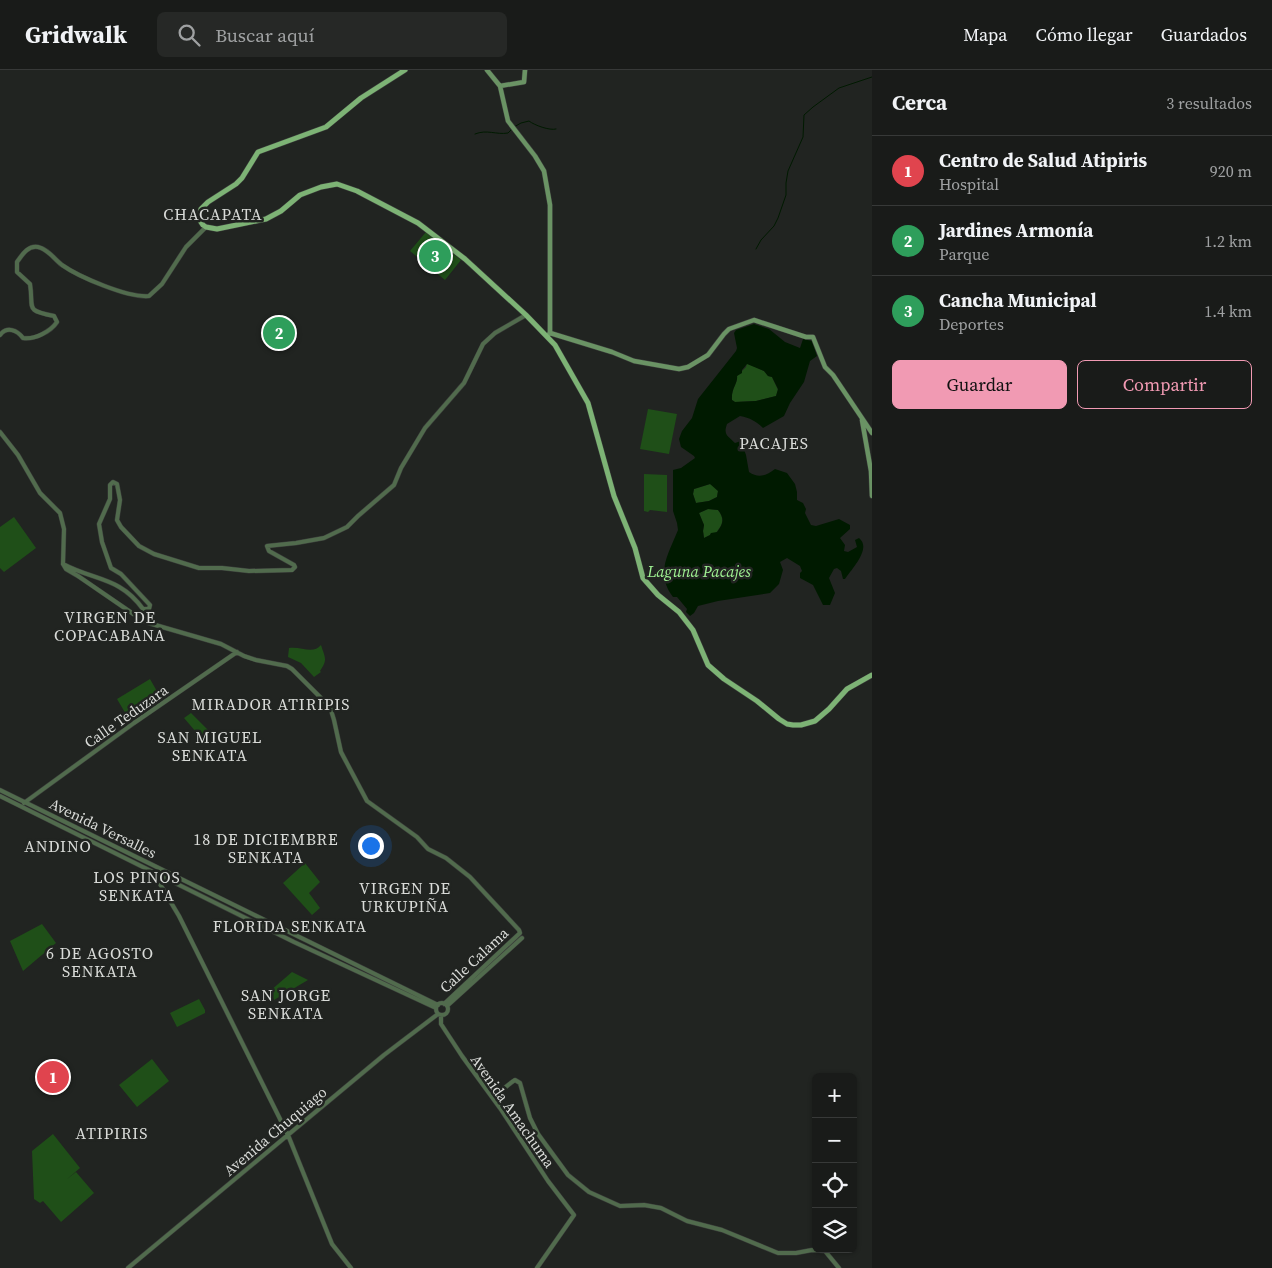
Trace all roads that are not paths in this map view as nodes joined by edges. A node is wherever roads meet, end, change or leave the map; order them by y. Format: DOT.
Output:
graph roads {
  1 [pos="405,70"];
  2 [pos="487,70"];
  3 [pos="525,70"];
  4 [pos="500,86"];
  5 [pos="206,227"];
  6 [pos="526,315"];
  7 [pos="548,334"];
  8 [pos="0,336"];
  9 [pos="862,419"];
  10 [pos="0,432"];
  11 [pos="872,432"];
  12 [pos="872,496"];
  13 [pos="63,564"];
  14 [pos="237,652"];
  15 [pos="872,675"];
  16 [pos="0,790"];
  17 [pos="0,796"];
  18 [pos="23,804"];
  19 [pos="160,871"];
  20 [pos="522,938"];
  21 [pos="446,1005"];
  22 [pos="437,1006"];
  23 [pos="440,1015"];
  24 [pos="493,1097"];
  25 [pos="288,1134"];
  26 [pos="128,1268"];
  27 [pos="351,1268"];
  28 [pos="537,1268"];
  29 [pos="839,1268"];
  1 -- 5 [label="main road"];
  2 -- 4 [label="main road"];
  3 -- 4 [label="main road"];
  4 -- 7 [label="main road"];
  5 -- 6 [label="main road"];
  5 -- 8 [label="street"];
  6 -- 7 [label="main road"];
  6 -- 13 [label="street"];
  7 -- 9 [label="main road"];
  7 -- 15 [label="main road"];
  9 -- 11 [label="main road"];
  9 -- 12 [label="main road"];
  10 -- 13 [label="street"];
  13 -- 14 [label="street"];
  14 -- 18 [label="street, Calle Teduzara"];
  14 -- 21 [label="street, Calle Calama"];
  16 -- 18 [label="street, Avenida Versalles"];
  17 -- 18 [label="street, Avenida Versalles"];
  18 -- 19 [label="street, Avenida Versalles"];
  19 -- 22 [label="street, Avenida Versalles"];
  19 -- 22 [label="street, Avenida Versalles"];
  19 -- 25 [label="street"];
  20 -- 21 [label="street"];
  21 -- 22 [label="street"];
  21 -- 23 [label="street"];
  22 -- 23 [label="street, Avenida Amachuma"];
  23 -- 24 [label="street, Avenida Amachuma"];
  23 -- 25 [label="street, Avenida Chuquiago"];
  24 -- 28 [label="street, Avenida Amachuma"];
  24 -- 29 [label="street"];
  25 -- 26 [label="street, Avenida Chuquiago"];
  25 -- 27 [label="street"];
}
